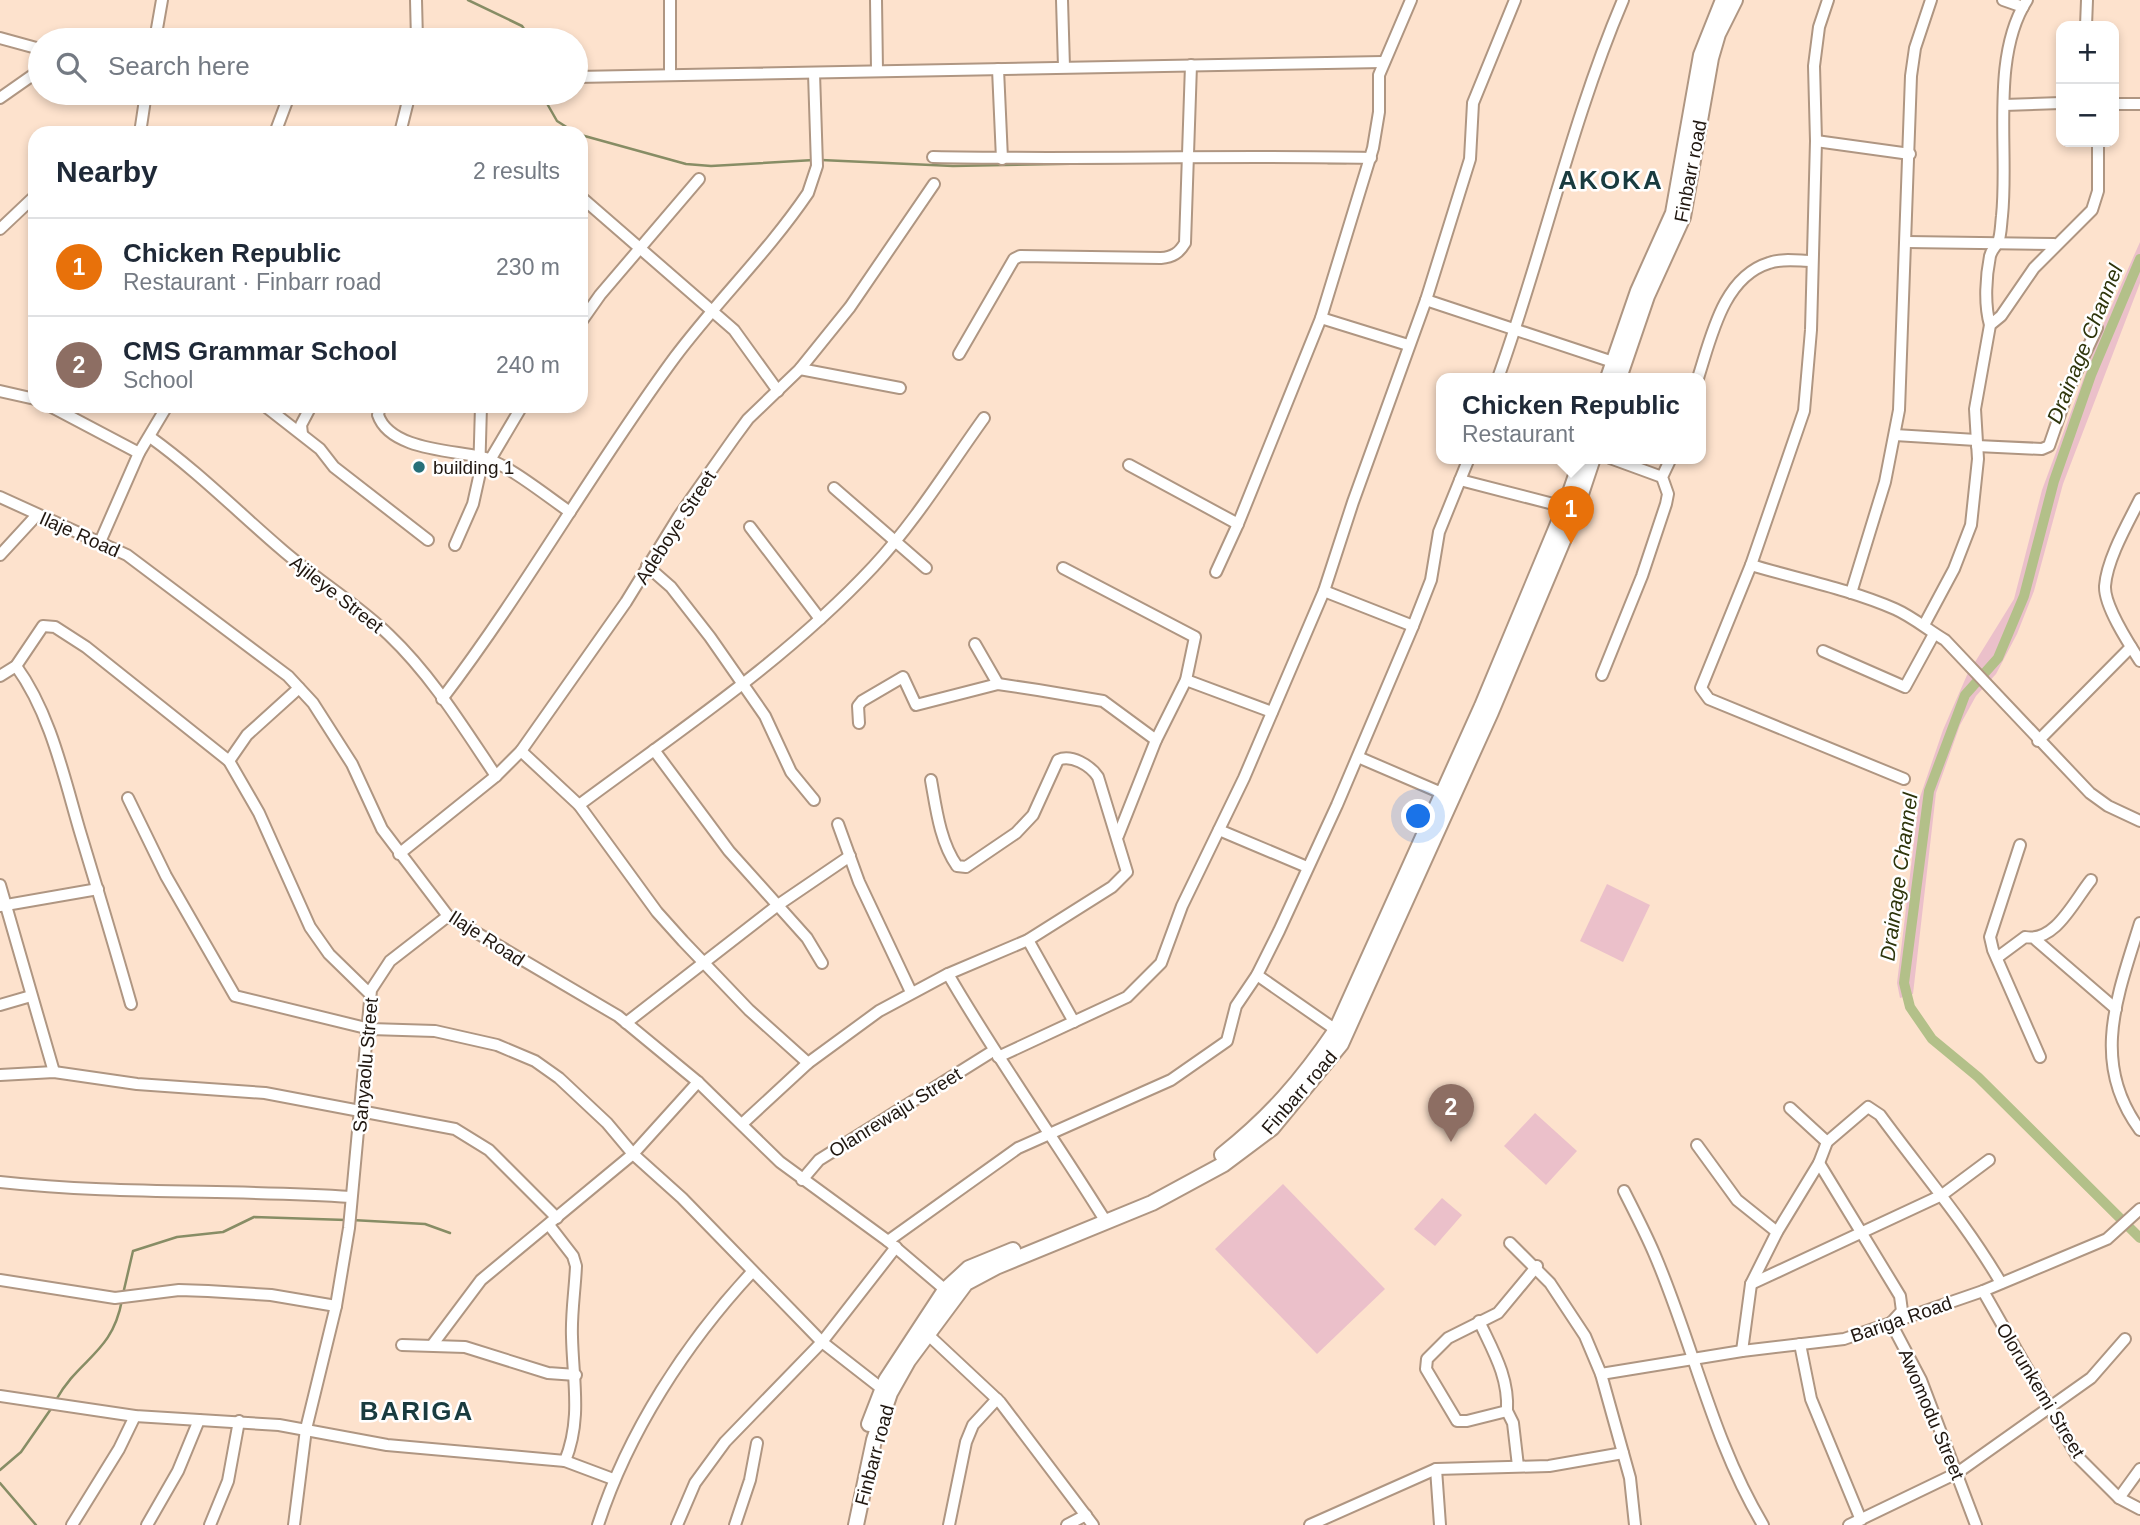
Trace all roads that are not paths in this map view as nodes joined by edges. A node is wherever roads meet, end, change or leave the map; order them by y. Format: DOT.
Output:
graph roads {
  1 [pos="162,0"];
  2 [pos="416,0"];
  3 [pos="670,0"];
  4 [pos="876,0"];
  5 [pos="1062,0"];
  6 [pos="1411,0"];
  7 [pos="1515,0"];
  8 [pos="1623,0"];
  9 [pos="1723,0"];
  10 [pos="1735,0"];
  11 [pos="1828,0"];
  12 [pos="1931,0"];
  13 [pos="2003,0"];
  14 [pos="2087,0"];
  15 [pos="2025,4"];
  16 [pos="2087,21"];
  17 [pos="157,28"];
  18 [pos="417,28"];
  19 [pos="0,38"];
  20 [pos="28,46"];
  21 [pos="1383,62"];
  22 [pos="1191,65"];
  23 [pos="1064,67"];
  24 [pos="998,69"];
  25 [pos="877,70"];
  26 [pos="814,73"];
  27 [pos="670,74"];
  28 [pos="588,77"];
  29 [pos="28,78"];
  30 [pos="0,98"];
  31 [pos="2056,103"];
  32 [pos="2119,104"];
  33 [pos="2140,104"];
  34 [pos="144,105"];
  35 [pos="286,105"];
  36 [pos="407,105"];
  37 [pos="2004,105"];
  38 [pos="141,126"];
  39 [pos="278,126"];
  40 [pos="402,126"];
  41 [pos="1816,141"];
  42 [pos="2098,147"];
  43 [pos="1910,154"];
  44 [pos="933,157"];
  45 [pos="1371,158"];
  46 [pos="1002,159"];
  47 [pos="1187,161"];
  48 [pos="699,179"];
  49 [pos="934,184"];
  50 [pos="28,203"];
  51 [pos="588,203"];
  52 [pos="0,229"];
  53 [pos="1907,242"];
  54 [pos="1998,242"];
  55 [pos="2054,244"];
  56 [pos="642,247"];
  57 [pos="1812,261"];
  58 [pos="1426,300"];
  59 [pos="714,312"];
  60 [pos="588,313"];
  61 [pos="1321,318"];
  62 [pos="1990,325"];
  63 [pos="2097,328"];
  64 [pos="1515,330"];
  65 [pos="1408,345"];
  66 [pos="959,354"];
  67 [pos="1613,362"];
  68 [pos="800,369"];
  69 [pos="1500,373"];
  70 [pos="1610,373"];
  71 [pos="1621,373"];
  72 [pos="1700,373"];
  73 [pos="900,388"];
  74 [pos="0,391"];
  75 [pos="778,391"];
  76 [pos="28,398"];
  77 [pos="63,413"];
  78 [pos="162,413"];
  79 [pos="274,413"];
  80 [pos="307,413"];
  81 [pos="378,413"];
  82 [pos="482,413"];
  83 [pos="517,413"];
  84 [pos="984,418"];
  85 [pos="302,434"];
  86 [pos="1895,435"];
  87 [pos="150,438"];
  88 [pos="1977,443"];
  89 [pos="139,453"];
  90 [pos="486,459"];
  91 [pos="1467,464"];
  92 [pos="1581,464"];
  93 [pos="1590,464"];
  94 [pos="1626,464"];
  95 [pos="1668,464"];
  96 [pos="1129,465"];
  97 [pos="1662,477"];
  98 [pos="1460,480"];
  99 [pos="834,488"];
  100 [pos="0,498"];
  101 [pos="2140,499"];
  102 [pos="1565,508"];
  103 [pos="570,512"];
  104 [pos="36,516"];
  105 [pos="1238,524"];
  106 [pos="750,527"];
  107 [pos="428,540"];
  108 [pos="895,541"];
  109 [pos="100,542"];
  110 [pos="455,545"];
  111 [pos="0,555"];
  112 [pos="1751,565"];
  113 [pos="647,566"];
  114 [pos="926,568"];
  115 [pos="1063,568"];
  116 [pos="1216,572"];
  117 [pos="1542,578"];
  118 [pos="1324,591"];
  119 [pos="1851,593"];
  120 [pos="820,619"];
  121 [pos="1924,625"];
  122 [pos="1413,626"];
  123 [pos="1934,634"];
  124 [pos="975,644"];
  125 [pos="2131,647"];
  126 [pos="1823,651"];
  127 [pos="2140,661"];
  128 [pos="16,666"];
  129 [pos="1602,675"];
  130 [pos="0,676"];
  131 [pos="1186,680"];
  132 [pos="998,684"];
  133 [pos="743,685"];
  134 [pos="299,688"];
  135 [pos="442,699"];
  136 [pos="1272,712"];
  137 [pos="859,723"];
  138 [pos="1156,740"];
  139 [pos="2038,741"];
  140 [pos="654,750"];
  141 [pos="521,751"];
  142 [pos="1358,757"];
  143 [pos="229,761"];
  144 [pos="496,776"];
  145 [pos="1904,779"];
  146 [pos="932,780"];
  147 [pos="1444,794"];
  148 [pos="128,798"];
  149 [pos="814,800"];
  150 [pos="579,805"];
  151 [pos="2140,821"];
  152 [pos="838,824"];
  153 [pos="1219,830"];
  154 [pos="1118,836"];
  155 [pos="2020,845"];
  156 [pos="399,854"];
  157 [pos="850,856"];
  158 [pos="1307,867"];
  159 [pos="2091,880"];
  160 [pos="0,885"];
  161 [pos="98,889"];
  162 [pos="3,905"];
  163 [pos="778,905"];
  164 [pos="449,916"];
  165 [pos="2140,923"];
  166 [pos="1028,940"];
  167 [pos="2036,940"];
  168 [pos="1998,957"];
  169 [pos="703,962"];
  170 [pos="822,962"];
  171 [pos="948,974"];
  172 [pos="1256,975"];
  173 [pos="911,992"];
  174 [pos="370,994"];
  175 [pos="31,996"];
  176 [pos="131,1004"];
  177 [pos="0,1005"];
  178 [pos="2116,1009"];
  179 [pos="1074,1022"];
  180 [pos="626,1023"];
  181 [pos="370,1028"];
  182 [pos="1336,1030"];
  183 [pos="995,1054"];
  184 [pos="2040,1057"];
  185 [pos="808,1063"];
  186 [pos="54,1072"];
  187 [pos="0,1075"];
  188 [pos="698,1082"];
  189 [pos="1790,1108"];
  190 [pos="362,1110"];
  191 [pos="742,1124"];
  192 [pos="2140,1130"];
  193 [pos="1051,1133"];
  194 [pos="1828,1142"];
  195 [pos="1697,1145"];
  196 [pos="633,1153"];
  197 [pos="1989,1160"];
  198 [pos="1819,1163"];
  199 [pos="802,1180"];
  200 [pos="0,1182"];
  201 [pos="1624,1191"];
  202 [pos="1942,1195"];
  203 [pos="351,1202"];
  204 [pos="2138,1211"];
  205 [pos="1102,1217"];
  206 [pos="553,1221"];
  207 [pos="1777,1232"];
  208 [pos="1864,1232"];
  209 [pos="1510,1242"];
  210 [pos="892,1244"];
  211 [pos="1537,1266"];
  212 [pos="752,1272"];
  213 [pos="0,1280"];
  214 [pos="2001,1283"];
  215 [pos="1751,1284"];
  216 [pos="1983,1291"];
  217 [pos="950,1294"];
  218 [pos="336,1306"];
  219 [pos="1479,1321"];
  220 [pos="1891,1323"];
  221 [pos="924,1330"];
  222 [pos="2125,1339"];
  223 [pos="822,1342"];
  224 [pos="432,1344"];
  225 [pos="1800,1344"];
  226 [pos="402,1345"];
  227 [pos="1742,1351"];
  228 [pos="1692,1360"];
  229 [pos="1601,1374"];
  230 [pos="576,1375"];
  231 [pos="881,1388"];
  232 [pos="0,1396"];
  233 [pos="997,1399"];
  234 [pos="2050,1407"];
  235 [pos="1507,1411"];
  236 [pos="135,1416"];
  237 [pos="199,1420"];
  238 [pos="239,1421"];
  239 [pos="306,1429"];
  240 [pos="757,1443"];
  241 [pos="1623,1453"];
  242 [pos="565,1461"];
  243 [pos="1518,1466"];
  244 [pos="1436,1469"];
  245 [pos="2140,1469"];
  246 [pos="1957,1473"];
  247 [pos="613,1479"];
  248 [pos="2119,1498"];
  249 [pos="2140,1509"];
  250 [pos="1086,1515"];
  251 [pos="1861,1520"];
  252 [pos="72,1525"];
  253 [pos="147,1525"];
  254 [pos="210,1525"];
  255 [pos="294,1525"];
  256 [pos="598,1525"];
  257 [pos="677,1525"];
  258 [pos="735,1525"];
  259 [pos="848,1525"];
  260 [pos="856,1525"];
  261 [pos="949,1525"];
  262 [pos="1067,1525"];
  263 [pos="1093,1525"];
  264 [pos="1310,1525"];
  265 [pos="1440,1525"];
  266 [pos="1635,1525"];
  267 [pos="1763,1525"];
  268 [pos="1849,1525"];
  269 [pos="1976,1525"];
  1 -- 17 [label="street"];
  2 -- 18 [label="street"];
  3 -- 27 [label="street"];
  4 -- 25 [label="street"];
  5 -- 23 [label="street"];
  6 -- 21 [label="street"];
  7 -- 58 [label="street, Olanrewaju Street"];
  8 -- 64 [label="street"];
  9 -- 67 [label="main road, Finbarr road"];
  10 -- 71 [label="main road, Finbarr road"];
  11 -- 41 [label="street"];
  12 -- 43 [label="street"];
  13 -- 15 [label="street"];
  14 -- 16 [label="street"];
  15 -- 37 [label="street"];
  19 -- 20 [label="street"];
  21 -- 22 [label="street"];
  21 -- 45 [label="street"];
  22 -- 23 [label="street"];
  22 -- 47 [label="street"];
  23 -- 24 [label="street"];
  24 -- 25 [label="street"];
  24 -- 46 [label="street"];
  25 -- 26 [label="street"];
  26 -- 27 [label="street"];
  26 -- 59 [label="street"];
  27 -- 28 [label="street"];
  29 -- 30 [label="street"];
  31 -- 37 [label="street"];
  32 -- 33 [label="street"];
  34 -- 38 [label="street"];
  35 -- 39 [label="street"];
  36 -- 40 [label="street"];
  37 -- 54 [label="street"];
  41 -- 43 [label="street"];
  41 -- 57 [label="street"];
  42 -- 55 [label="street"];
  43 -- 53 [label="street"];
  44 -- 46 [label="street"];
  45 -- 47 [label="street"];
  45 -- 61 [label="street"];
  46 -- 47 [label="street"];
  47 -- 66 [label="street"];
  48 -- 56 [label="street"];
  49 -- 68 [label="street, Adeboye Street"];
  50 -- 52 [label="street"];
  51 -- 56 [label="street"];
  53 -- 54 [label="street"];
  53 -- 86 [label="street"];
  54 -- 55 [label="street"];
  54 -- 62 [label="street"];
  55 -- 62 [label="street"];
  56 -- 59 [label="street"];
  56 -- 60 [label="street"];
  57 -- 72 [label="street"];
  57 -- 112 [label="street"];
  58 -- 64 [label="street"];
  58 -- 65 [label="street, Olanrewaju Street"];
  59 -- 75 [label="street"];
  59 -- 103 [label="street"];
  61 -- 65 [label="street"];
  61 -- 105 [label="street"];
  62 -- 88 [label="street"];
  63 -- 88 [label="street"];
  64 -- 67 [label="street"];
  64 -- 69 [label="street"];
  65 -- 118 [label="street, Olanrewaju Street"];
  67 -- 70 [label="main road, Finbarr road"];
  68 -- 73 [label="street"];
  68 -- 75 [label="street, Adeboye Street"];
  74 -- 76 [label="street"];
  75 -- 113 [label="street, Adeboye Street"];
  77 -- 89 [label="street"];
  78 -- 87 [label="street"];
  79 -- 85 [label="street"];
  80 -- 85 [label="street"];
  81 -- 90 [label="street"];
  82 -- 90 [label="street"];
  83 -- 90 [label="street"];
  84 -- 108 [label="street"];
  85 -- 107 [label="street"];
  86 -- 88 [label="street"];
  86 -- 119 [label="street"];
  87 -- 89 [label="street"];
  87 -- 135 [label="street, Ajileye Street"];
  88 -- 121 [label="street"];
  89 -- 109 [label="street"];
  90 -- 103 [label="street"];
  90 -- 110 [label="street"];
  91 -- 98 [label="street"];
  92 -- 102 [label="main road, Finbarr road"];
  93 -- 117 [label="main road, Finbarr road"];
  94 -- 97 [label="street"];
  95 -- 97 [label="street"];
  96 -- 105 [label="street"];
  97 -- 129 [label="street"];
  98 -- 102 [label="street"];
  98 -- 122 [label="street"];
  99 -- 108 [label="street"];
  100 -- 104 [label="street, Ilaje Road"];
  101 -- 125 [label="street"];
  102 -- 117 [label="main road, Finbarr road"];
  103 -- 135 [label="street"];
  104 -- 109 [label="street, Ilaje Road"];
  104 -- 111 [label="street"];
  105 -- 116 [label="street"];
  106 -- 120 [label="street"];
  108 -- 114 [label="street"];
  108 -- 120 [label="street"];
  109 -- 134 [label="street, Ilaje Road"];
  112 -- 119 [label="street"];
  112 -- 145 [label="street"];
  113 -- 133 [label="street"];
  113 -- 141 [label="street, Adeboye Street"];
  115 -- 131 [label="street"];
  117 -- 147 [label="main road, Finbarr road"];
  117 -- 217 [label="main road, Finbarr road"];
  118 -- 122 [label="street"];
  118 -- 136 [label="street, Olanrewaju Street"];
  119 -- 121 [label="street"];
  120 -- 133 [label="street"];
  121 -- 123 [label="street"];
  122 -- 142 [label="street"];
  123 -- 126 [label="street"];
  123 -- 139 [label="street"];
  124 -- 132 [label="street"];
  125 -- 127 [label="street"];
  125 -- 139 [label="street"];
  128 -- 130 [label="street"];
  128 -- 143 [label="street"];
  128 -- 161 [label="street"];
  131 -- 136 [label="street"];
  131 -- 138 [label="street"];
  132 -- 137 [label="street"];
  132 -- 138 [label="street"];
  133 -- 140 [label="street"];
  133 -- 149 [label="street"];
  134 -- 143 [label="street"];
  134 -- 156 [label="street, Ilaje Road"];
  135 -- 144 [label="street, Ajileye Street"];
  136 -- 153 [label="street, Olanrewaju Street"];
  138 -- 154 [label="street"];
  139 -- 151 [label="street"];
  140 -- 150 [label="street"];
  140 -- 163 [label="street"];
  141 -- 144 [label="street, Adeboye Street"];
  141 -- 150 [label="street"];
  142 -- 147 [label="street"];
  142 -- 158 [label="street"];
  143 -- 174 [label="street"];
  144 -- 156 [label="street, Adeboye Street"];
  146 -- 154 [label="street"];
  147 -- 182 [label="main road, Finbarr road"];
  148 -- 181 [label="street"];
  150 -- 169 [label="street"];
  152 -- 157 [label="street"];
  153 -- 158 [label="street"];
  153 -- 179 [label="street, Olanrewaju Street"];
  154 -- 166 [label="street"];
  155 -- 168 [label="street"];
  156 -- 164 [label="street, Ilaje Road"];
  157 -- 163 [label="street"];
  157 -- 173 [label="street"];
  158 -- 172 [label="street"];
  159 -- 167 [label="street"];
  160 -- 162 [label="street"];
  161 -- 162 [label="street"];
  161 -- 176 [label="street"];
  162 -- 175 [label="street"];
  163 -- 169 [label="street"];
  163 -- 170 [label="street"];
  164 -- 174 [label="street, Sanyaolu Street"];
  164 -- 180 [label="street, Ilaje Road"];
  165 -- 178 [label="street"];
  166 -- 171 [label="street"];
  166 -- 179 [label="street"];
  167 -- 168 [label="street"];
  167 -- 178 [label="street"];
  168 -- 184 [label="street"];
  169 -- 180 [label="street"];
  169 -- 185 [label="street"];
  171 -- 173 [label="street"];
  171 -- 183 [label="street"];
  172 -- 182 [label="street"];
  172 -- 193 [label="street"];
  173 -- 185 [label="street"];
  174 -- 181 [label="street, Sanyaolu Street"];
  175 -- 177 [label="street"];
  175 -- 186 [label="street"];
  178 -- 192 [label="street"];
  179 -- 183 [label="street, Olanrewaju Street"];
  180 -- 188 [label="street, Ilaje Road"];
  181 -- 190 [label="street, Sanyaolu Street"];
  181 -- 196 [label="street"];
  182 -- 205 [label="main road, Finbarr road"];
  183 -- 193 [label="street"];
  183 -- 199 [label="street, Olanrewaju Street"];
  185 -- 191 [label="street"];
  186 -- 187 [label="street"];
  186 -- 190 [label="street"];
  188 -- 191 [label="street, Ilaje Road"];
  188 -- 196 [label="street"];
  189 -- 194 [label="street"];
  190 -- 203 [label="street, Sanyaolu Street"];
  190 -- 206 [label="street"];
  191 -- 199 [label="street, Ilaje Road"];
  193 -- 205 [label="street"];
  193 -- 210 [label="street"];
  194 -- 198 [label="street"];
  194 -- 202 [label="street"];
  195 -- 207 [label="street"];
  196 -- 206 [label="street"];
  196 -- 212 [label="street"];
  197 -- 202 [label="street"];
  198 -- 207 [label="street"];
  198 -- 208 [label="street"];
  199 -- 210 [label="street, Ilaje Road"];
  200 -- 203 [label="street"];
  201 -- 228 [label="street"];
  202 -- 208 [label="street"];
  202 -- 214 [label="street"];
  203 -- 218 [label="street, Sanyaolu Street"];
  204 -- 214 [label="street, Bariga Road"];
  205 -- 217 [label="main road, Finbarr road"];
  206 -- 224 [label="street"];
  206 -- 230 [label="street"];
  207 -- 215 [label="street"];
  208 -- 215 [label="street"];
  208 -- 220 [label="street"];
  209 -- 211 [label="street"];
  210 -- 217 [label="street, Ilaje Road"];
  210 -- 223 [label="street"];
  211 -- 219 [label="street"];
  211 -- 229 [label="street"];
  212 -- 223 [label="street"];
  212 -- 247 [label="street"];
  213 -- 218 [label="street"];
  214 -- 216 [label="street, Bariga Road"];
  215 -- 227 [label="street"];
  216 -- 220 [label="street, Bariga Road"];
  216 -- 234 [label="street, Olorunkemi Street"];
  217 -- 221 [label="main road, Finbarr road"];
  218 -- 239 [label="street, Sanyaolu Street"];
  219 -- 235 [label="street"];
  219 -- 235 [label="street"];
  220 -- 225 [label="street, Bariga Road"];
  220 -- 246 [label="street, Awomodu Street"];
  221 -- 231 [label="main road, Finbarr road"];
  221 -- 233 [label="street"];
  221 -- 260 [label="main road, Finbarr road"];
  222 -- 234 [label="street"];
  223 -- 231 [label="street"];
  223 -- 257 [label="street"];
  224 -- 226 [label="street"];
  224 -- 230 [label="street"];
  225 -- 227 [label="street, Bariga Road"];
  225 -- 251 [label="street"];
  227 -- 228 [label="street, Bariga Road"];
  228 -- 229 [label="street, Bariga Road"];
  228 -- 267 [label="street"];
  229 -- 241 [label="street"];
  230 -- 242 [label="street"];
  231 -- 259 [label="main road, Finbarr road"];
  232 -- 236 [label="street"];
  233 -- 250 [label="street"];
  233 -- 261 [label="street"];
  234 -- 246 [label="street"];
  234 -- 248 [label="street, Olorunkemi Street"];
  235 -- 243 [label="street"];
  236 -- 237 [label="street"];
  236 -- 252 [label="street"];
  237 -- 238 [label="street"];
  237 -- 253 [label="street"];
  238 -- 239 [label="street"];
  238 -- 254 [label="street"];
  239 -- 242 [label="street"];
  239 -- 255 [label="street, Sanyaolu Street"];
  240 -- 258 [label="street"];
  241 -- 243 [label="street"];
  241 -- 266 [label="street"];
  242 -- 247 [label="street"];
  243 -- 244 [label="street"];
  244 -- 264 [label="street"];
  244 -- 265 [label="street"];
  245 -- 248 [label="street"];
  246 -- 251 [label="street"];
  246 -- 269 [label="street, Awomodu Street"];
  247 -- 256 [label="street"];
  248 -- 249 [label="street, Olorunkemi Street"];
  250 -- 262 [label="street"];
  250 -- 263 [label="street"];
  251 -- 268 [label="street"];
}
